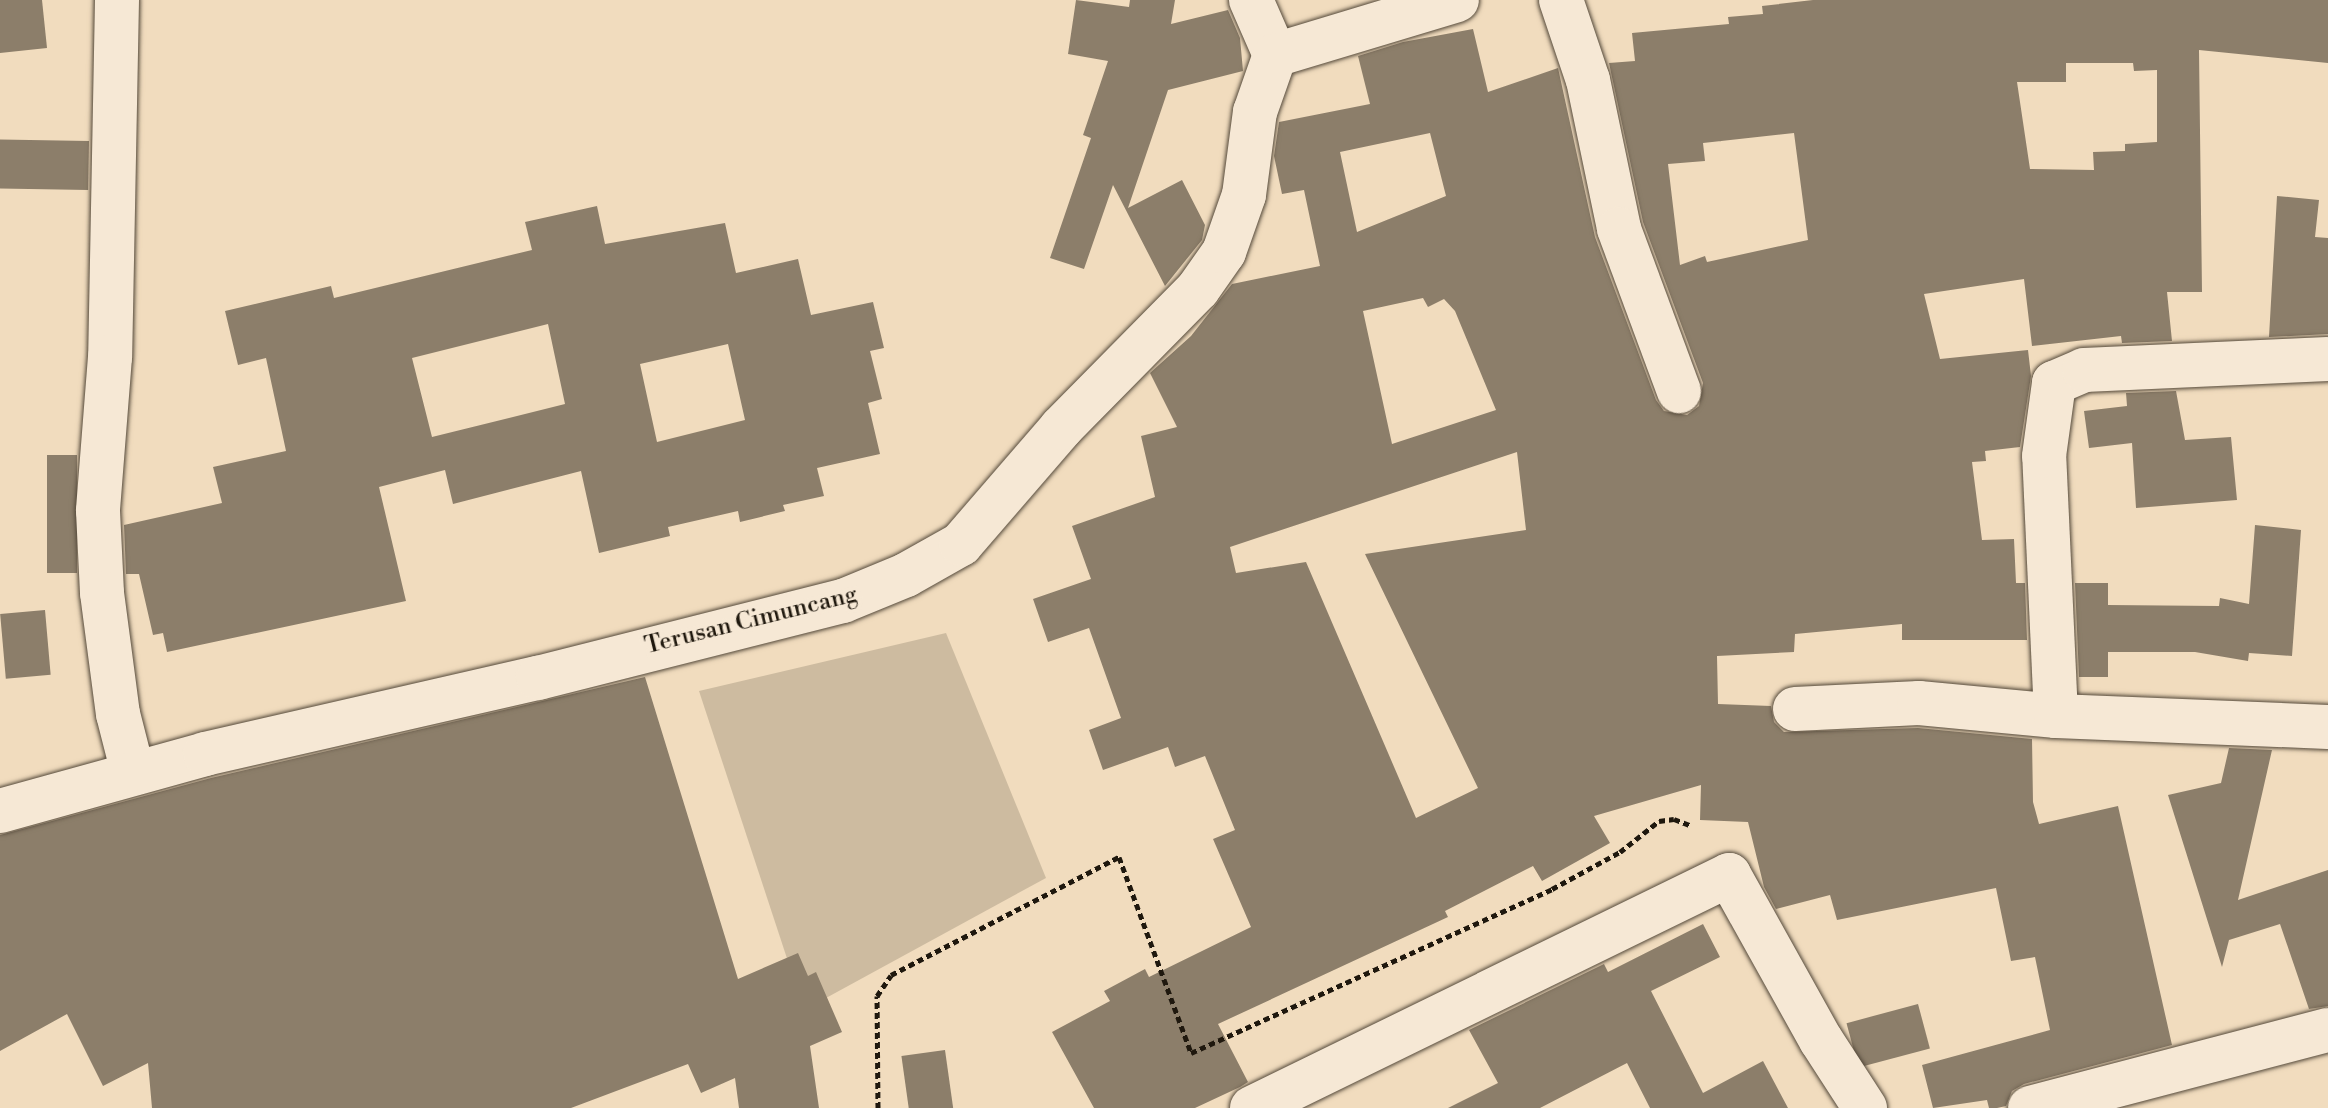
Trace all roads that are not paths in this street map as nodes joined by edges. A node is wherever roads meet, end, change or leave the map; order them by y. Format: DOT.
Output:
graph roads {
  1 [pos="117,0"];
  2 [pos="1251,0"];
  3 [pos="1457,0"];
  4 [pos="1561,0"];
  5 [pos="1275,55"];
  6 [pos="2328,359"];
  7 [pos="1679,391"];
  8 [pos="1795,709"];
  9 [pos="2056,716"];
  10 [pos="2328,727"];
  11 [pos="133,773"];
  12 [pos="0,811"];
  13 [pos="2328,1030"];
  14 [pos="1252,1108"];
  15 [pos="1865,1108"];
  16 [pos="2030,1108"];
  1 -- 11 [label="street"];
  2 -- 5 [label="street"];
  3 -- 5 [label="street"];
  4 -- 7 [label="street"];
  5 -- 11 [label="street, Terusan Cimuncang"];
  6 -- 9 [label="street"];
  8 -- 9 [label="street"];
  9 -- 10 [label="street"];
  11 -- 12 [label="street, Terusan Cimuncang"];
  13 -- 16 [label="street"];
  14 -- 15 [label="street"];
}
